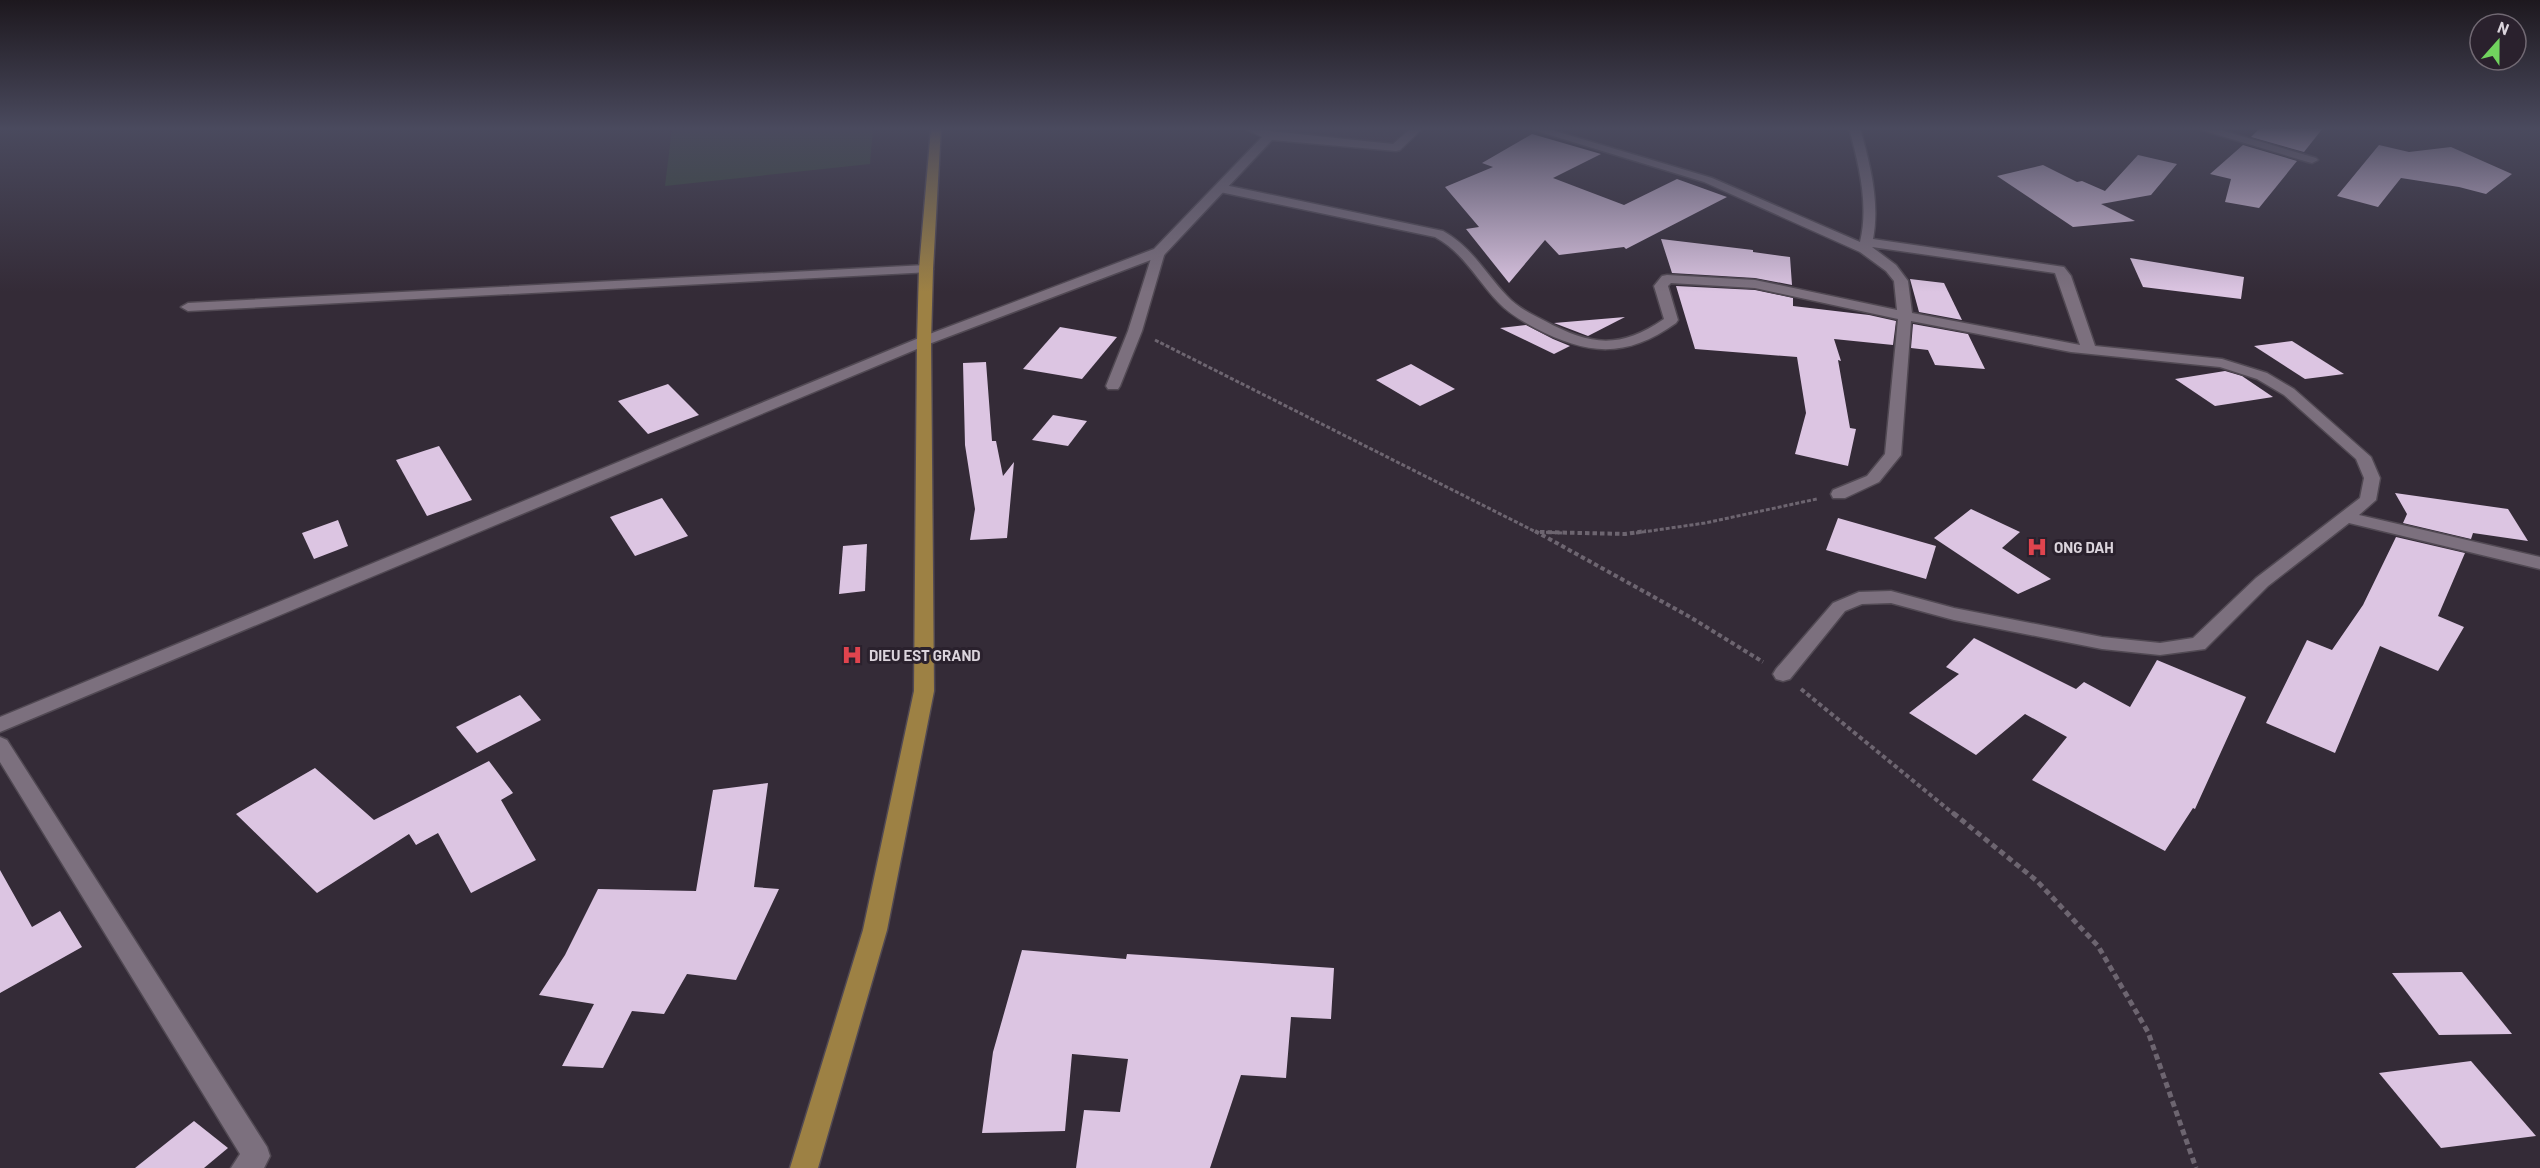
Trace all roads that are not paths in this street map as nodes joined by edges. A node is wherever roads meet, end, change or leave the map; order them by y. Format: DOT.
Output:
graph roads {
  1 [pos="932,183"];
  2 [pos="1225,183"];
  3 [pos="1714,183"];
  4 [pos="1868,183"];
  5 [pos="1220,188"];
  6 [pos="1865,246"];
  7 [pos="1159,252"];
  8 [pos="926,269"];
  9 [pos="188,308"];
  10 [pos="1905,316"];
  11 [pos="924,341"];
  12 [pos="2089,350"];
  13 [pos="1113,386"];
  14 [pos="1839,494"];
  15 [pos="2346,517"];
  16 [pos="2540,563"];
  17 [pos="1783,675"];
  18 [pos="0,725"];
  19 [pos="0,745"];
  20 [pos="245,1168"];
  21 [pos="804,1168"];
  1 -- 8 [label="highway"];
  2 -- 5 [label="street"];
  3 -- 6 [label="street"];
  4 -- 6 [label="street"];
  5 -- 7 [label="street"];
  5 -- 10 [label="street"];
  6 -- 10 [label="street"];
  6 -- 12 [label="street"];
  7 -- 11 [label="street"];
  7 -- 13 [label="street"];
  8 -- 9 [label="street"];
  8 -- 11 [label="highway"];
  10 -- 12 [label="street"];
  10 -- 14 [label="street"];
  11 -- 18 [label="street"];
  11 -- 21 [label="highway"];
  12 -- 15 [label="street"];
  15 -- 16 [label="street"];
  15 -- 17 [label="street"];
  19 -- 20 [label="street"];
}
